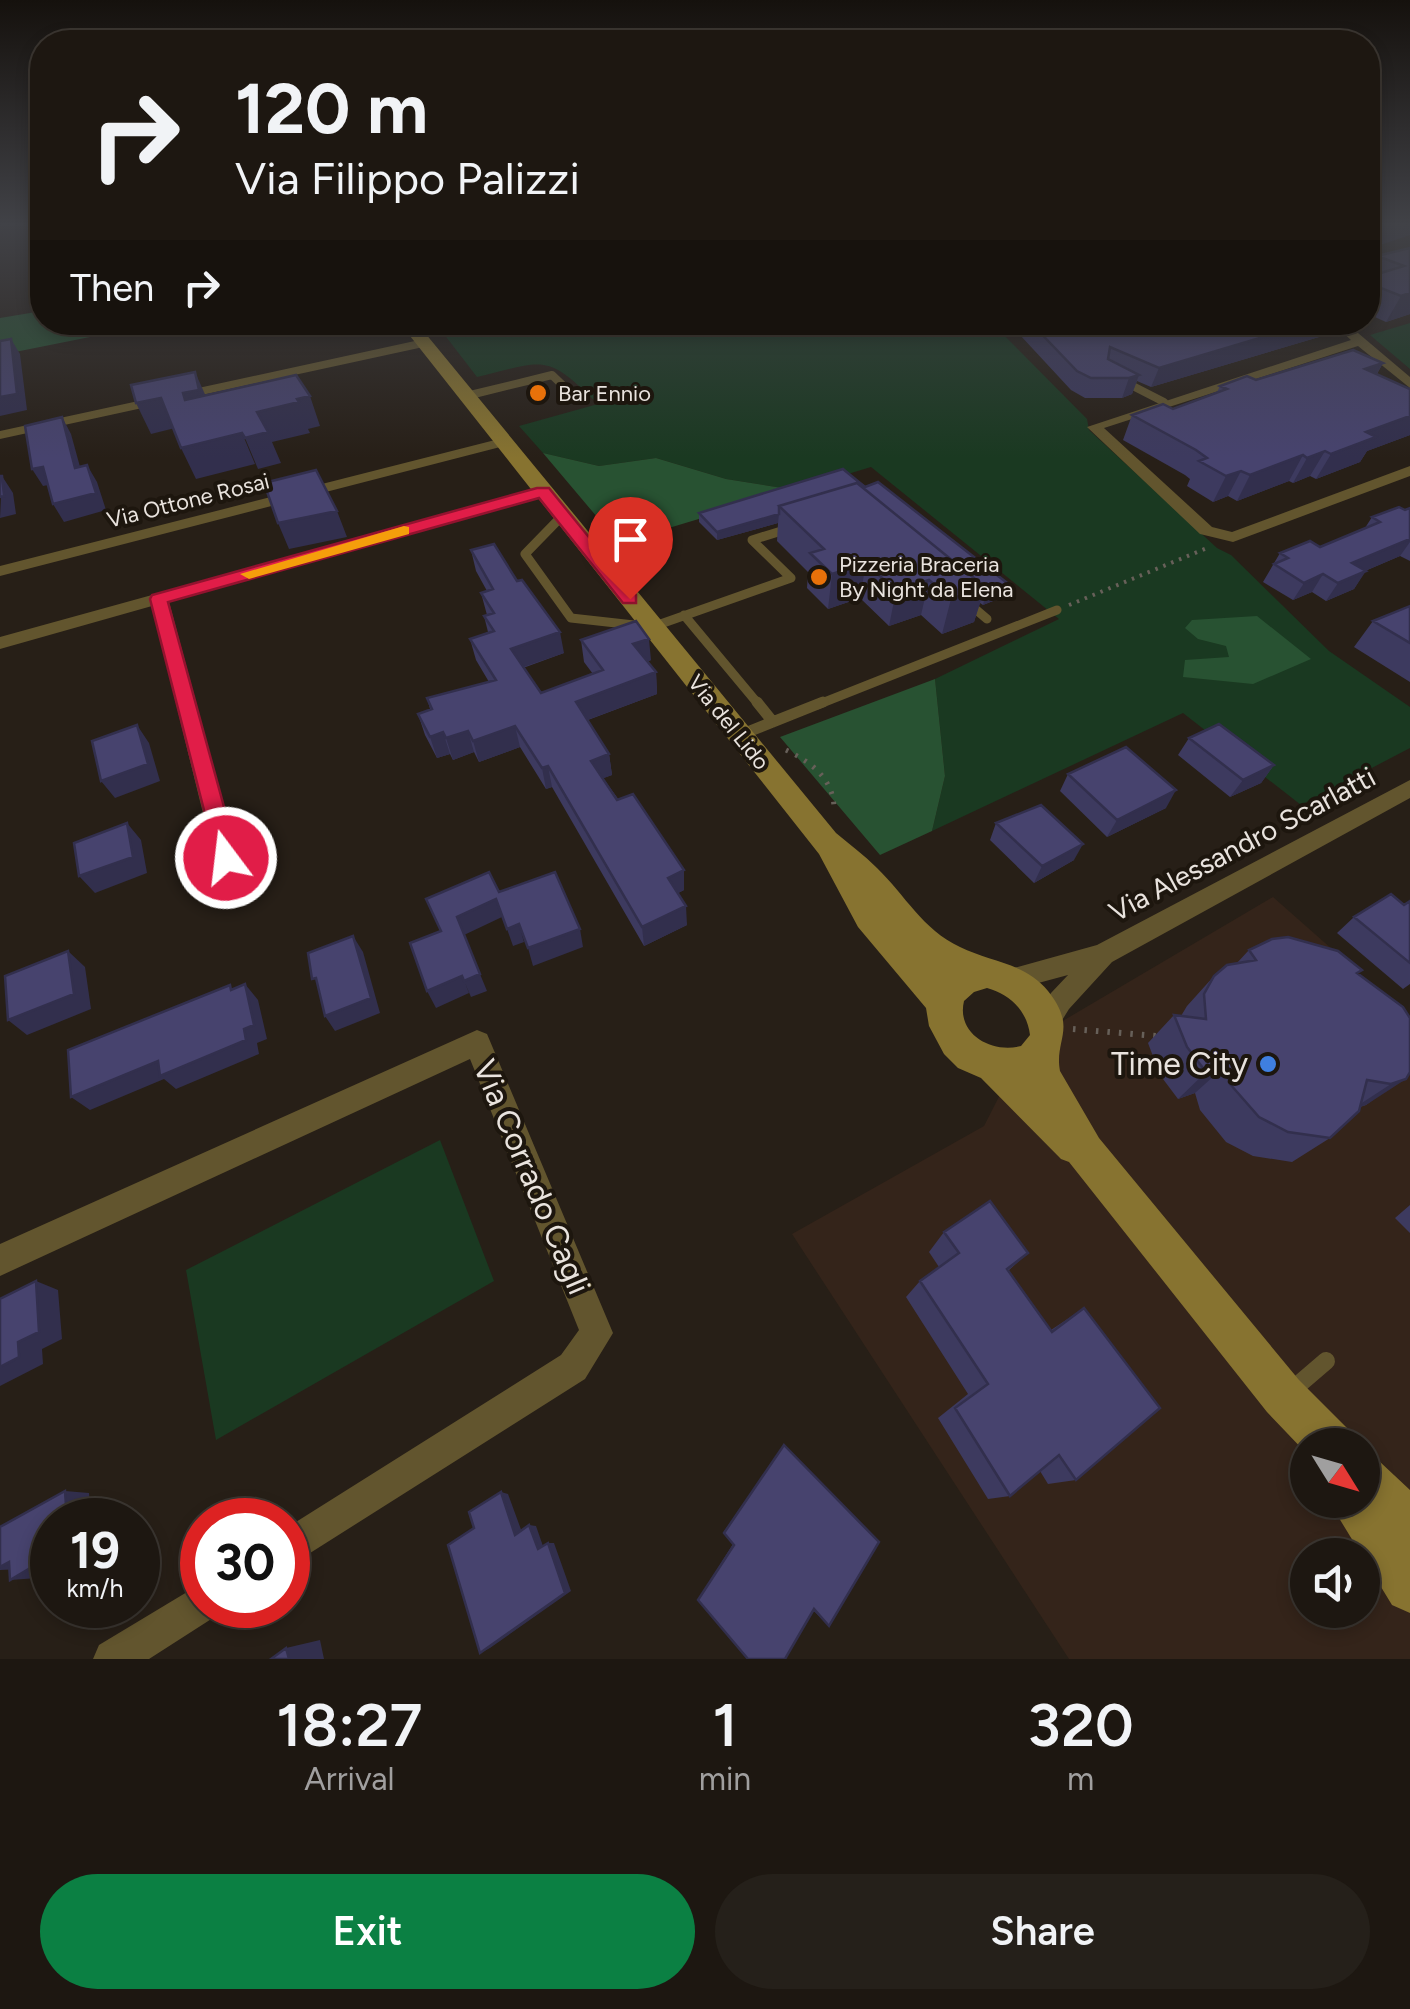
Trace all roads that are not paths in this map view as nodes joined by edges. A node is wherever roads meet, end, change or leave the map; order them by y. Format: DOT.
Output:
graph roads {
  1 [pos="418,335"];
  2 [pos="1351,335"];
  3 [pos="1359,342"];
  4 [pos="424,343"];
  5 [pos="1107,372"];
  6 [pos="1410,384"];
  7 [pos="466,396"];
  8 [pos="578,400"];
  9 [pos="1164,402"];
  10 [pos="0,435"];
  11 [pos="503,442"];
  12 [pos="1410,471"];
  13 [pos="543,492"];
  14 [pos="562,516"];
  15 [pos="803,524"];
  16 [pos="0,571"];
  17 [pos="958,594"];
  18 [pos="159,599"];
  19 [pos="1057,610"];
  20 [pos="684,615"];
  21 [pos="987,619"];
  22 [pos="652,627"];
  23 [pos="0,643"];
  24 [pos="773,722"];
  25 [pos="740,735"];
  26 [pos="1410,788"];
  27 [pos="825,841"];
  28 [pos="226,858"];
  29 [pos="1102,954"];
  30 [pos="1000,976"];
  31 [pos="944,1008"];
  32 [pos="1060,1033"];
  33 [pos="994,1065"];
  34 [pos="1085,1152"];
  35 [pos="0,1260"];
  36 [pos="1326,1360"];
  37 [pos="1283,1396"];
  38 [pos="1305,1428"];
  39 [pos="1314,1428"];
  40 [pos="1380,1495"];
  41 [pos="1364,1518"];
  42 [pos="1410,1524"];
  43 [pos="310,1534"];
  44 [pos="1410,1587"];
  45 [pos="180,1616"];
  46 [pos="112,1659"];
  1 -- 4 [label="main road, Via del Lido"];
  2 -- 3 [label="street"];
  3 -- 6 [label="street"];
  3 -- 9 [label="street"];
  4 -- 7 [label="main road, Via del Lido"];
  4 -- 10 [label="street"];
  5 -- 9 [label="lane"];
  7 -- 8 [label="lane"];
  7 -- 11 [label="main road, Via del Lido"];
  9 -- 12 [label="street"];
  11 -- 13 [label="main road, Via del Lido"];
  11 -- 16 [label="street, Via Ottone Rosai"];
  13 -- 14 [label="main road, Via del Lido"];
  13 -- 18 [label="street"];
  14 -- 22 [label="main road, Via del Lido"];
  14 -- 22 [label="lane"];
  15 -- 20 [label="lane"];
  17 -- 21 [label="lane"];
  18 -- 23 [label="street"];
  18 -- 28 [label="street"];
  19 -- 24 [label="lane"];
  20 -- 22 [label="lane"];
  20 -- 24 [label="lane"];
  22 -- 25 [label="main road, Via del Lido"];
  24 -- 25 [label="lane"];
  25 -- 27 [label="main road, Via del Lido"];
  26 -- 29 [label="street, Via Alessandro Scarlatti"];
  27 -- 30 [label="main road, Via del Lido"];
  27 -- 31 [label="main road, Via del Lido"];
  29 -- 30 [label="street, Via Alessandro Scarlatti"];
  29 -- 32 [label="street, Via Alessandro Scarlatti"];
  30 -- 31 [label="main road"];
  30 -- 32 [label="main road"];
  31 -- 33 [label="main road"];
  32 -- 33 [label="main road"];
  32 -- 34 [label="main road"];
  33 -- 34 [label="main road"];
  34 -- 37 [label="main road"];
  35 -- 43 [label="street, Via Corrado Cagli"];
  36 -- 37 [label="lane"];
  37 -- 38 [label="main road"];
  37 -- 39 [label="main road"];
  40 -- 42 [label="main road"];
  41 -- 44 [label="main road"];
  45 -- 46 [label="street"];
}
